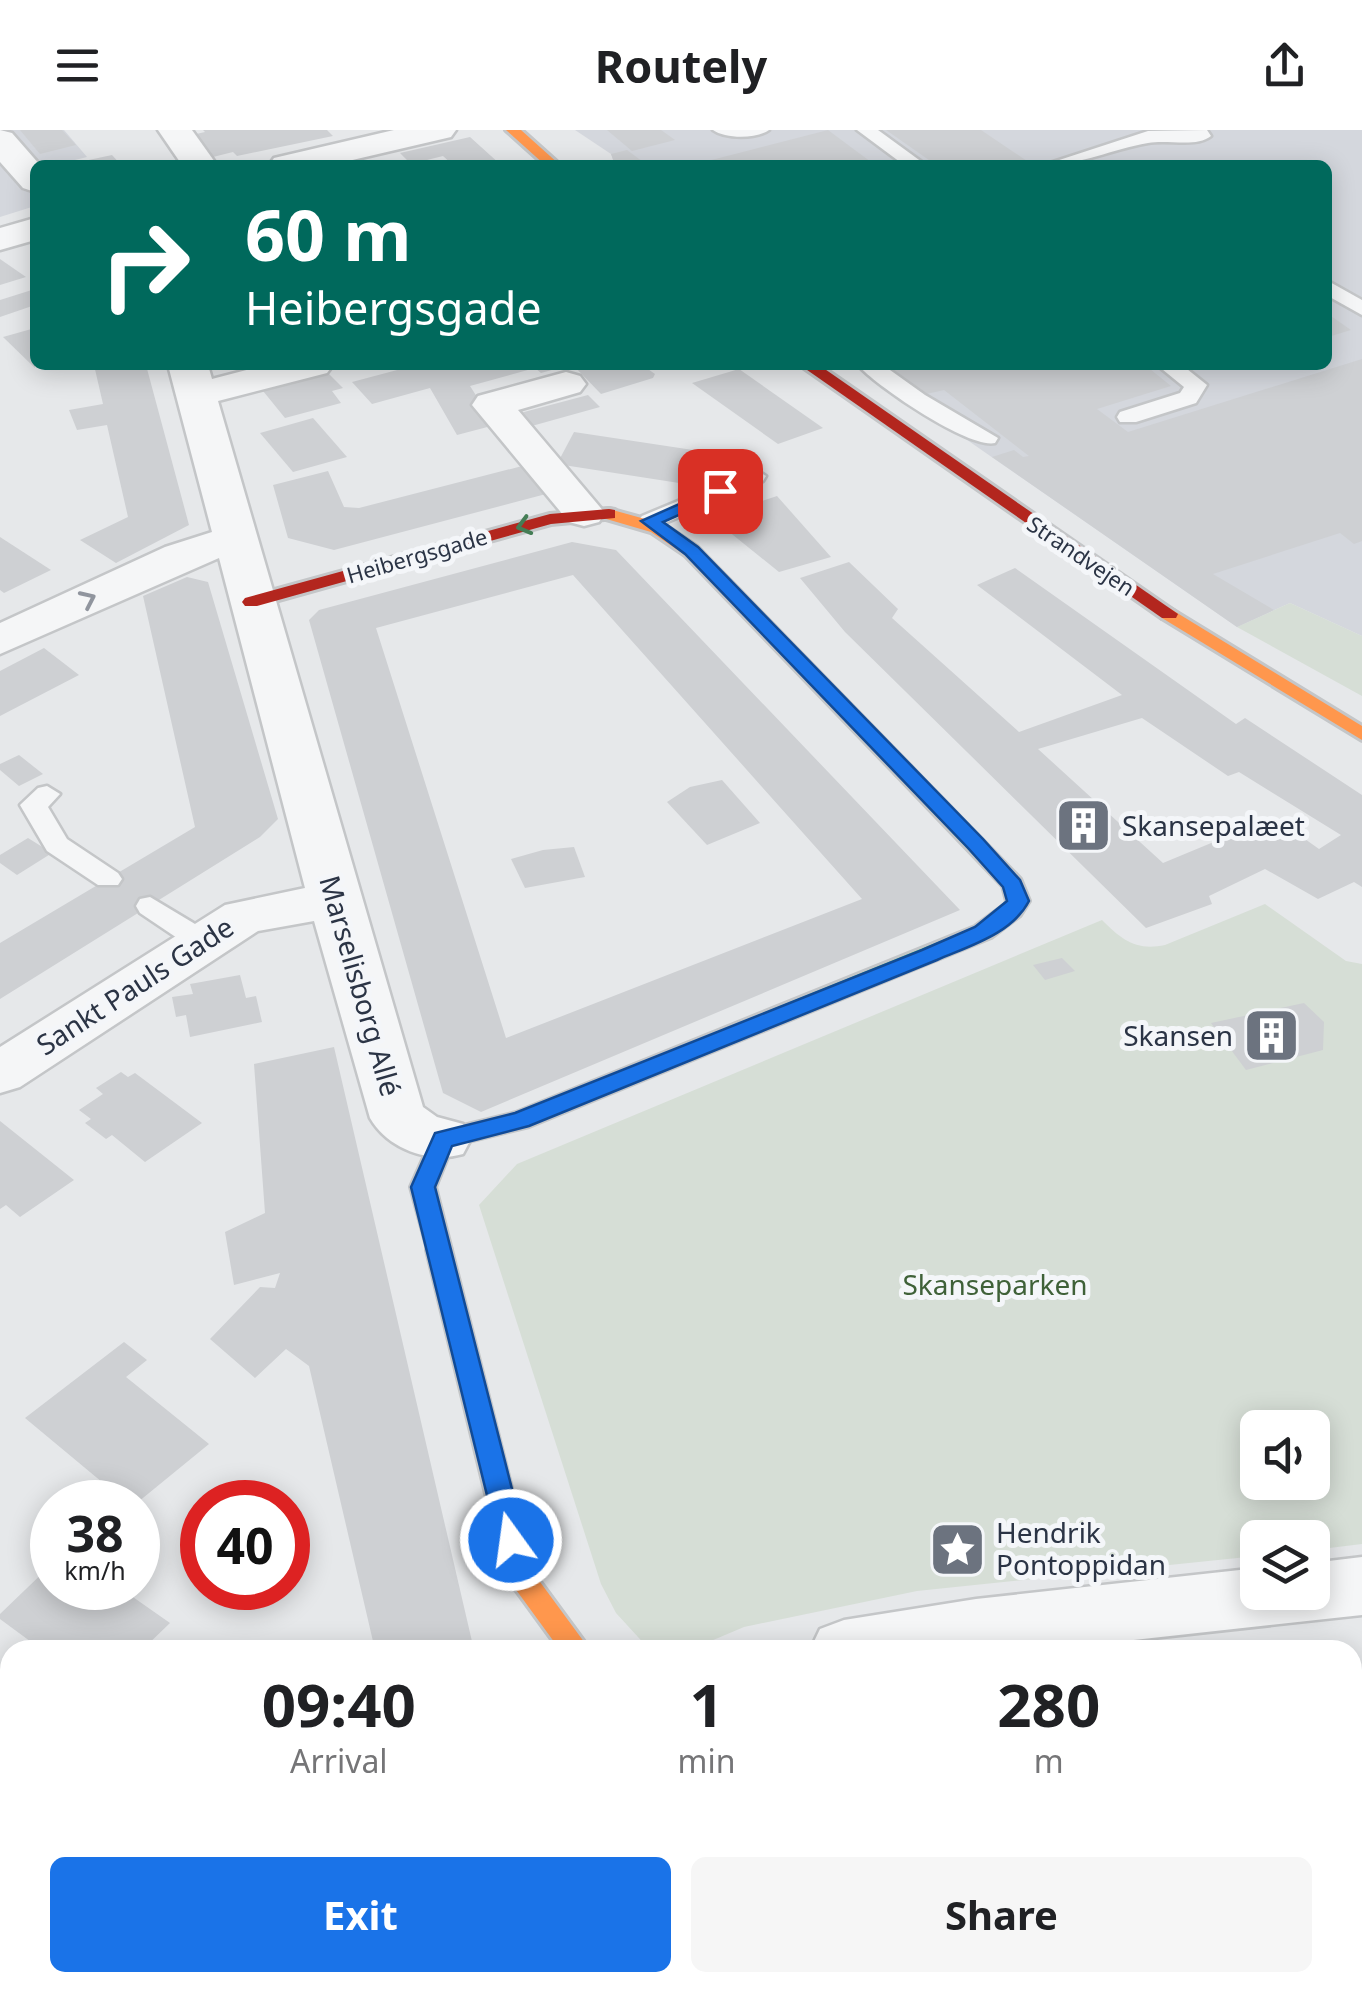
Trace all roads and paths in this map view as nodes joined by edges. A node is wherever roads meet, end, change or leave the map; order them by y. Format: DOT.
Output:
graph roads {
  1 [pos="175,130"];
  2 [pos="439,130"];
  3 [pos="513,130"];
  4 [pos="722,130"];
  5 [pos="760,130"];
  6 [pos="866,130"];
  7 [pos="1198,130"];
  8 [pos="0,140"];
  9 [pos="1108,148"];
  10 [pos="196,160"];
  11 [pos="308,160"];
  12 [pos="547,160"];
  13 [pos="909,160"];
  14 [pos="1070,160"];
  15 [pos="1128,160"];
  16 [pos="30,175"];
  17 [pos="30,230"];
  18 [pos="0,239"];
  19 [pos="1332,290"];
  20 [pos="1362,309"];
  21 [pos="272,370"];
  22 [pos="815,370"];
  23 [pos="876,370"];
  24 [pos="1175,370"];
  25 [pos="192,380"];
  26 [pos="566,384"];
  27 [pos="1128,417"];
  28 [pos="987,438"];
  29 [pos="755,476"];
  30 [pos="584,514"];
  31 [pos="650,521"];
  32 [pos="236,538"];
  33 [pos="251,602"];
  34 [pos="4,633"];
  35 [pos="1362,734"];
  36 [pos="47,794"];
  37 [pos="108,879"];
  38 [pos="334,900"];
  39 [pos="150,906"];
  40 [pos="205,942"];
  41 [pos="0,1072"];
  42 [pos="443,1140"];
  43 [pos="1362,1586"];
  44 [pos="1330,1590"];
  45 [pos="1240,1599"];
  46 [pos="568,1640"];
  47 [pos="904,1640"];
  1 -- 10 [label="street"];
  2 -- 11 [label="street"];
  3 -- 12 [label="street"];
  4 -- 5 [label="lane"];
  6 -- 13 [label="lane"];
  7 -- 9 [label="lane"];
  8 -- 16 [label="street"];
  9 -- 14 [label="lane"];
  9 -- 15 [label="lane"];
  17 -- 18 [label="street"];
  19 -- 20 [label="lane"];
  21 -- 25 [label="street, Marselisborg Allé"];
  22 -- 35 [label="street, Strandvejen"];
  23 -- 28 [label="lane"];
  24 -- 27 [label="lane"];
  25 -- 32 [label="street, Marselisborg Allé"];
  26 -- 30 [label="street"];
  29 -- 31 [label="lane"];
  30 -- 31 [label="street, Heibergsgade"];
  30 -- 33 [label="street, Heibergsgade, one-way"];
  31 -- 42 [label="street, Heibergsgade"];
  32 -- 33 [label="street, Marselisborg Allé"];
  34 -- 32 [label="street, one-way"];
  33 -- 38 [label="street, Marselisborg Allé"];
  36 -- 37 [label="lane"];
  38 -- 40 [label="street, Sankt Pauls Gade"];
  38 -- 42 [label="street, Marselisborg Allé"];
  39 -- 40 [label="lane"];
  40 -- 41 [label="street, Sankt Pauls Gade"];
  42 -- 46 [label="street"];
  43 -- 44 [label="street"];
  45 -- 47 [label="street"];
}
